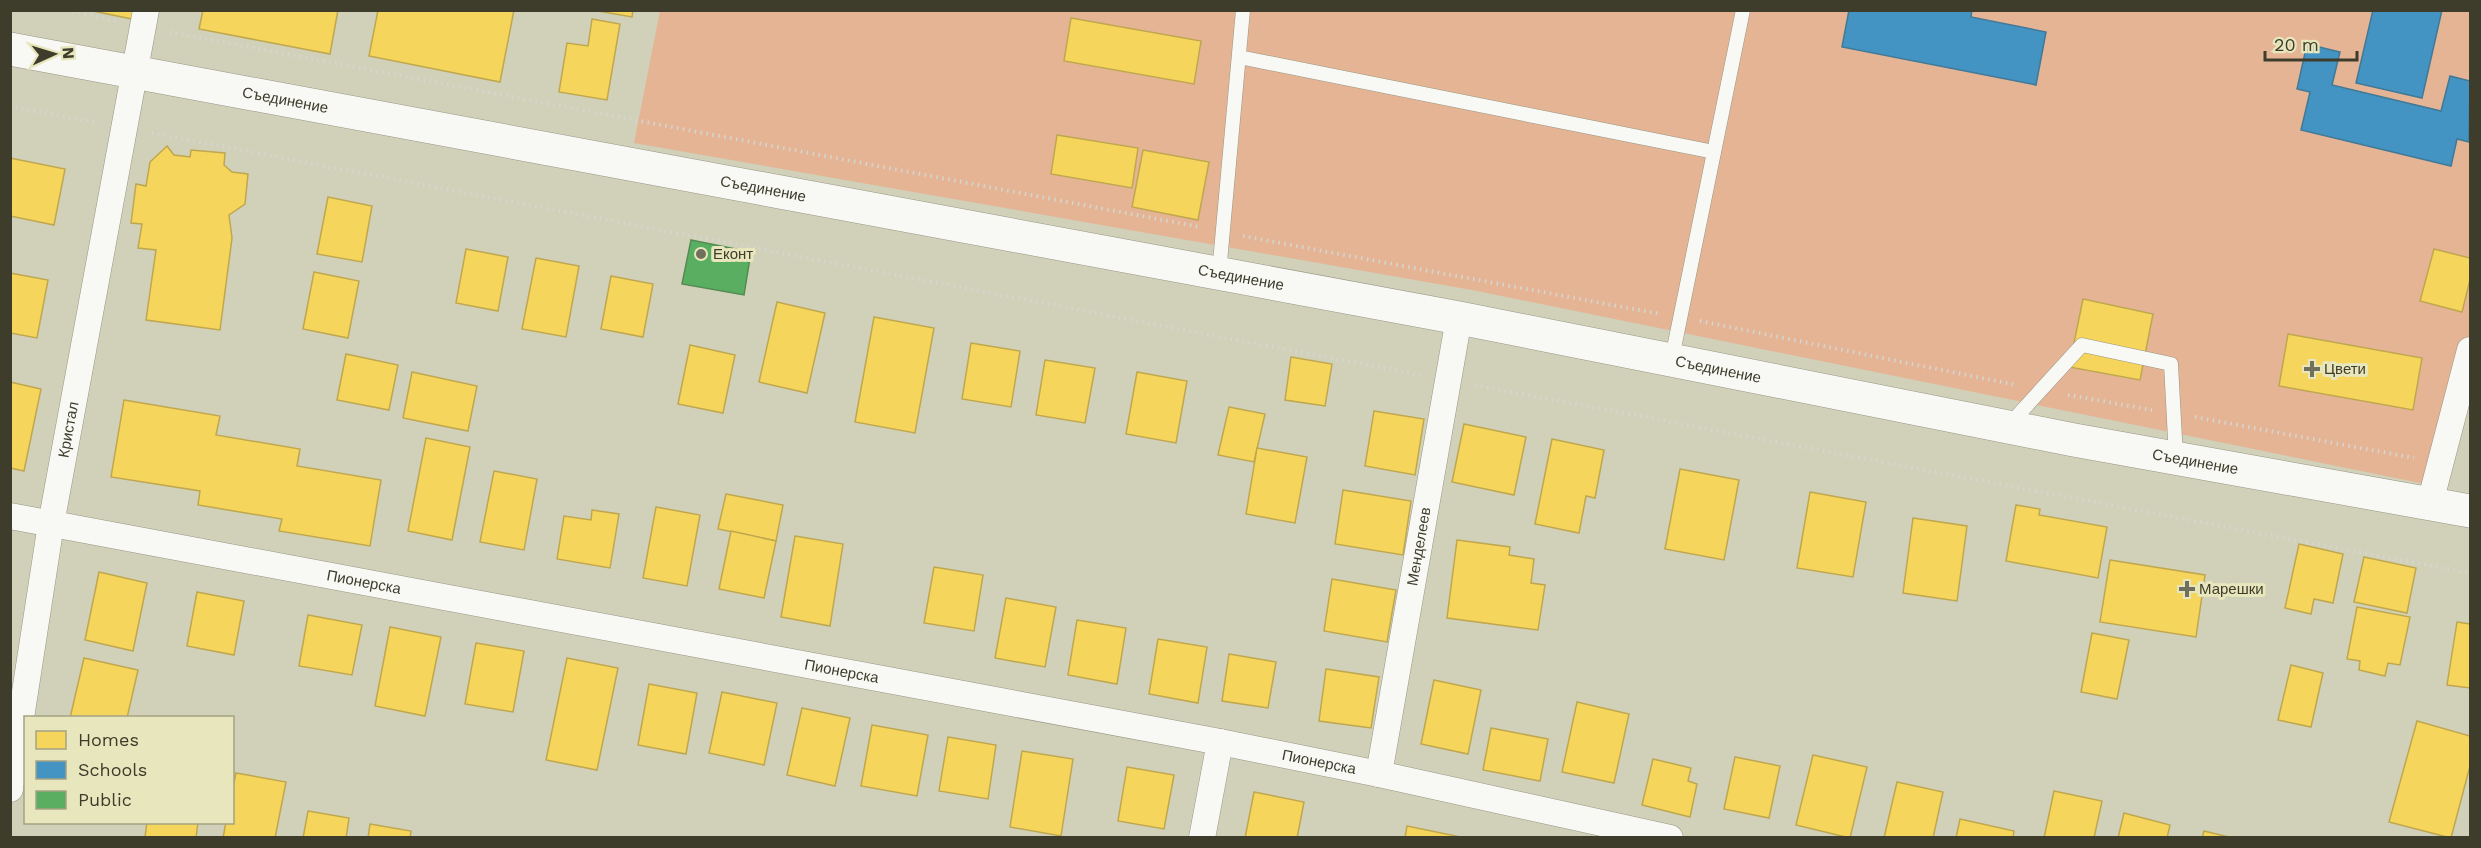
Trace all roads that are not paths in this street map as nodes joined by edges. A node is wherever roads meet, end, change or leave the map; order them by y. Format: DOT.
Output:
graph roads {
  1 [pos="1243,10"];
  2 [pos="1743,10"];
  3 [pos="145,19"];
  4 [pos="10,49"];
  5 [pos="1239,57"];
  6 [pos="133,72"];
  7 [pos="1714,152"];
  8 [pos="1218,273"];
  9 [pos="1459,318"];
  10 [pos="2470,350"];
  11 [pos="1672,358"];
  12 [pos="2008,426"];
  13 [pos="2176,458"];
  14 [pos="2430,503"];
  15 [pos="2470,511"];
  16 [pos="10,516"];
  17 [pos="51,524"];
  18 [pos="1220,742"];
  19 [pos="1379,774"];
  20 [pos="10,789"];
  21 [pos="1202,837"];
  22 [pos="1670,837"];
  1 -- 5 [label="lane"];
  2 -- 7 [label="lane"];
  3 -- 6 [label="street, Кристал"];
  4 -- 6 [label="street, Съединение"];
  5 -- 7 [label="lane"];
  5 -- 8 [label="lane"];
  6 -- 8 [label="street, Съединение"];
  6 -- 17 [label="street, Кристал"];
  7 -- 11 [label="lane"];
  8 -- 9 [label="street, Съединение"];
  9 -- 11 [label="street, Съединение"];
  9 -- 19 [label="street, Менделеев"];
  10 -- 14 [label="street"];
  11 -- 12 [label="street, Съединение"];
  12 -- 13 [label="street, Съединение"];
  12 -- 13 [label="lane"];
  13 -- 14 [label="street, Съединение"];
  14 -- 15 [label="street, Съединение"];
  16 -- 17 [label="street, Пионерска"];
  17 -- 18 [label="street, Пионерска"];
  17 -- 20 [label="street, Кристал"];
  18 -- 19 [label="street, Пионерска"];
  18 -- 21 [label="street"];
  19 -- 22 [label="street, Пионерска"];
}
